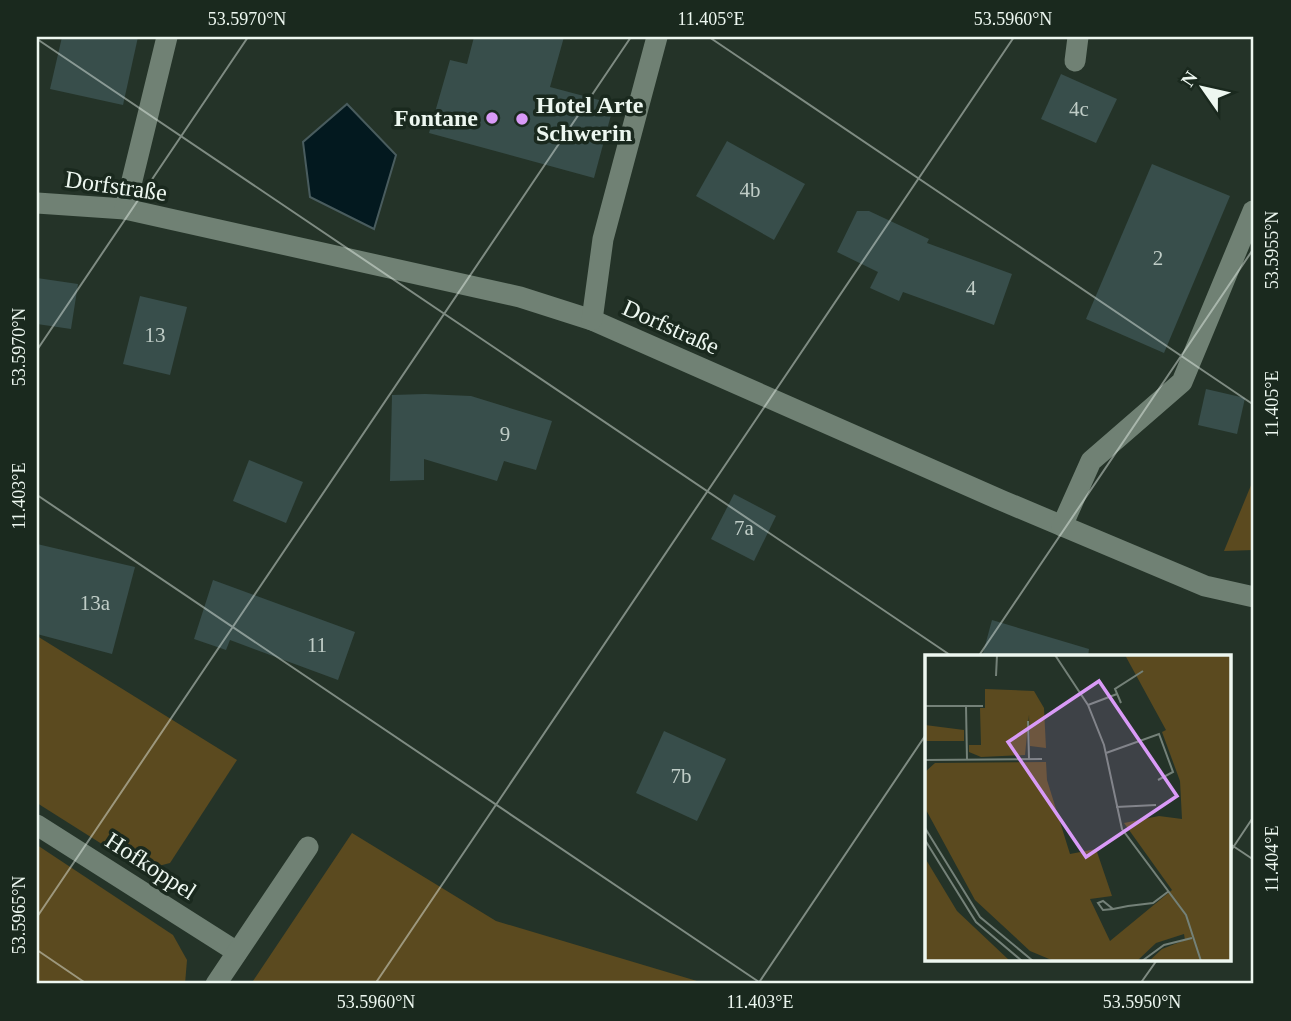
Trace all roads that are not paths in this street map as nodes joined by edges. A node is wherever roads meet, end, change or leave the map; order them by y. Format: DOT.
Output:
graph roads {
  1 [pos="167,37"];
  2 [pos="657,37"];
  3 [pos="1078,37"];
  4 [pos="1075,61"];
  5 [pos="37,203"];
  6 [pos="125,209"];
  7 [pos="1253,211"];
  8 [pos="592,320"];
  9 [pos="1062,526"];
  10 [pos="1254,597"];
  11 [pos="37,825"];
  12 [pos="308,848"];
  13 [pos="237,952"];
  14 [pos="216,984"];
  1 -- 6 [label="street"];
  2 -- 8 [label="street"];
  3 -- 4 [label="street"];
  5 -- 6 [label="street, Dorfstraße"];
  6 -- 8 [label="street, Dorfstraße"];
  7 -- 9 [label="street"];
  8 -- 9 [label="street, Dorfstraße"];
  9 -- 10 [label="street, Dorfstraße"];
  11 -- 13 [label="street, Hofkoppel"];
  12 -- 13 [label="street"];
  13 -- 14 [label="street"];
}
